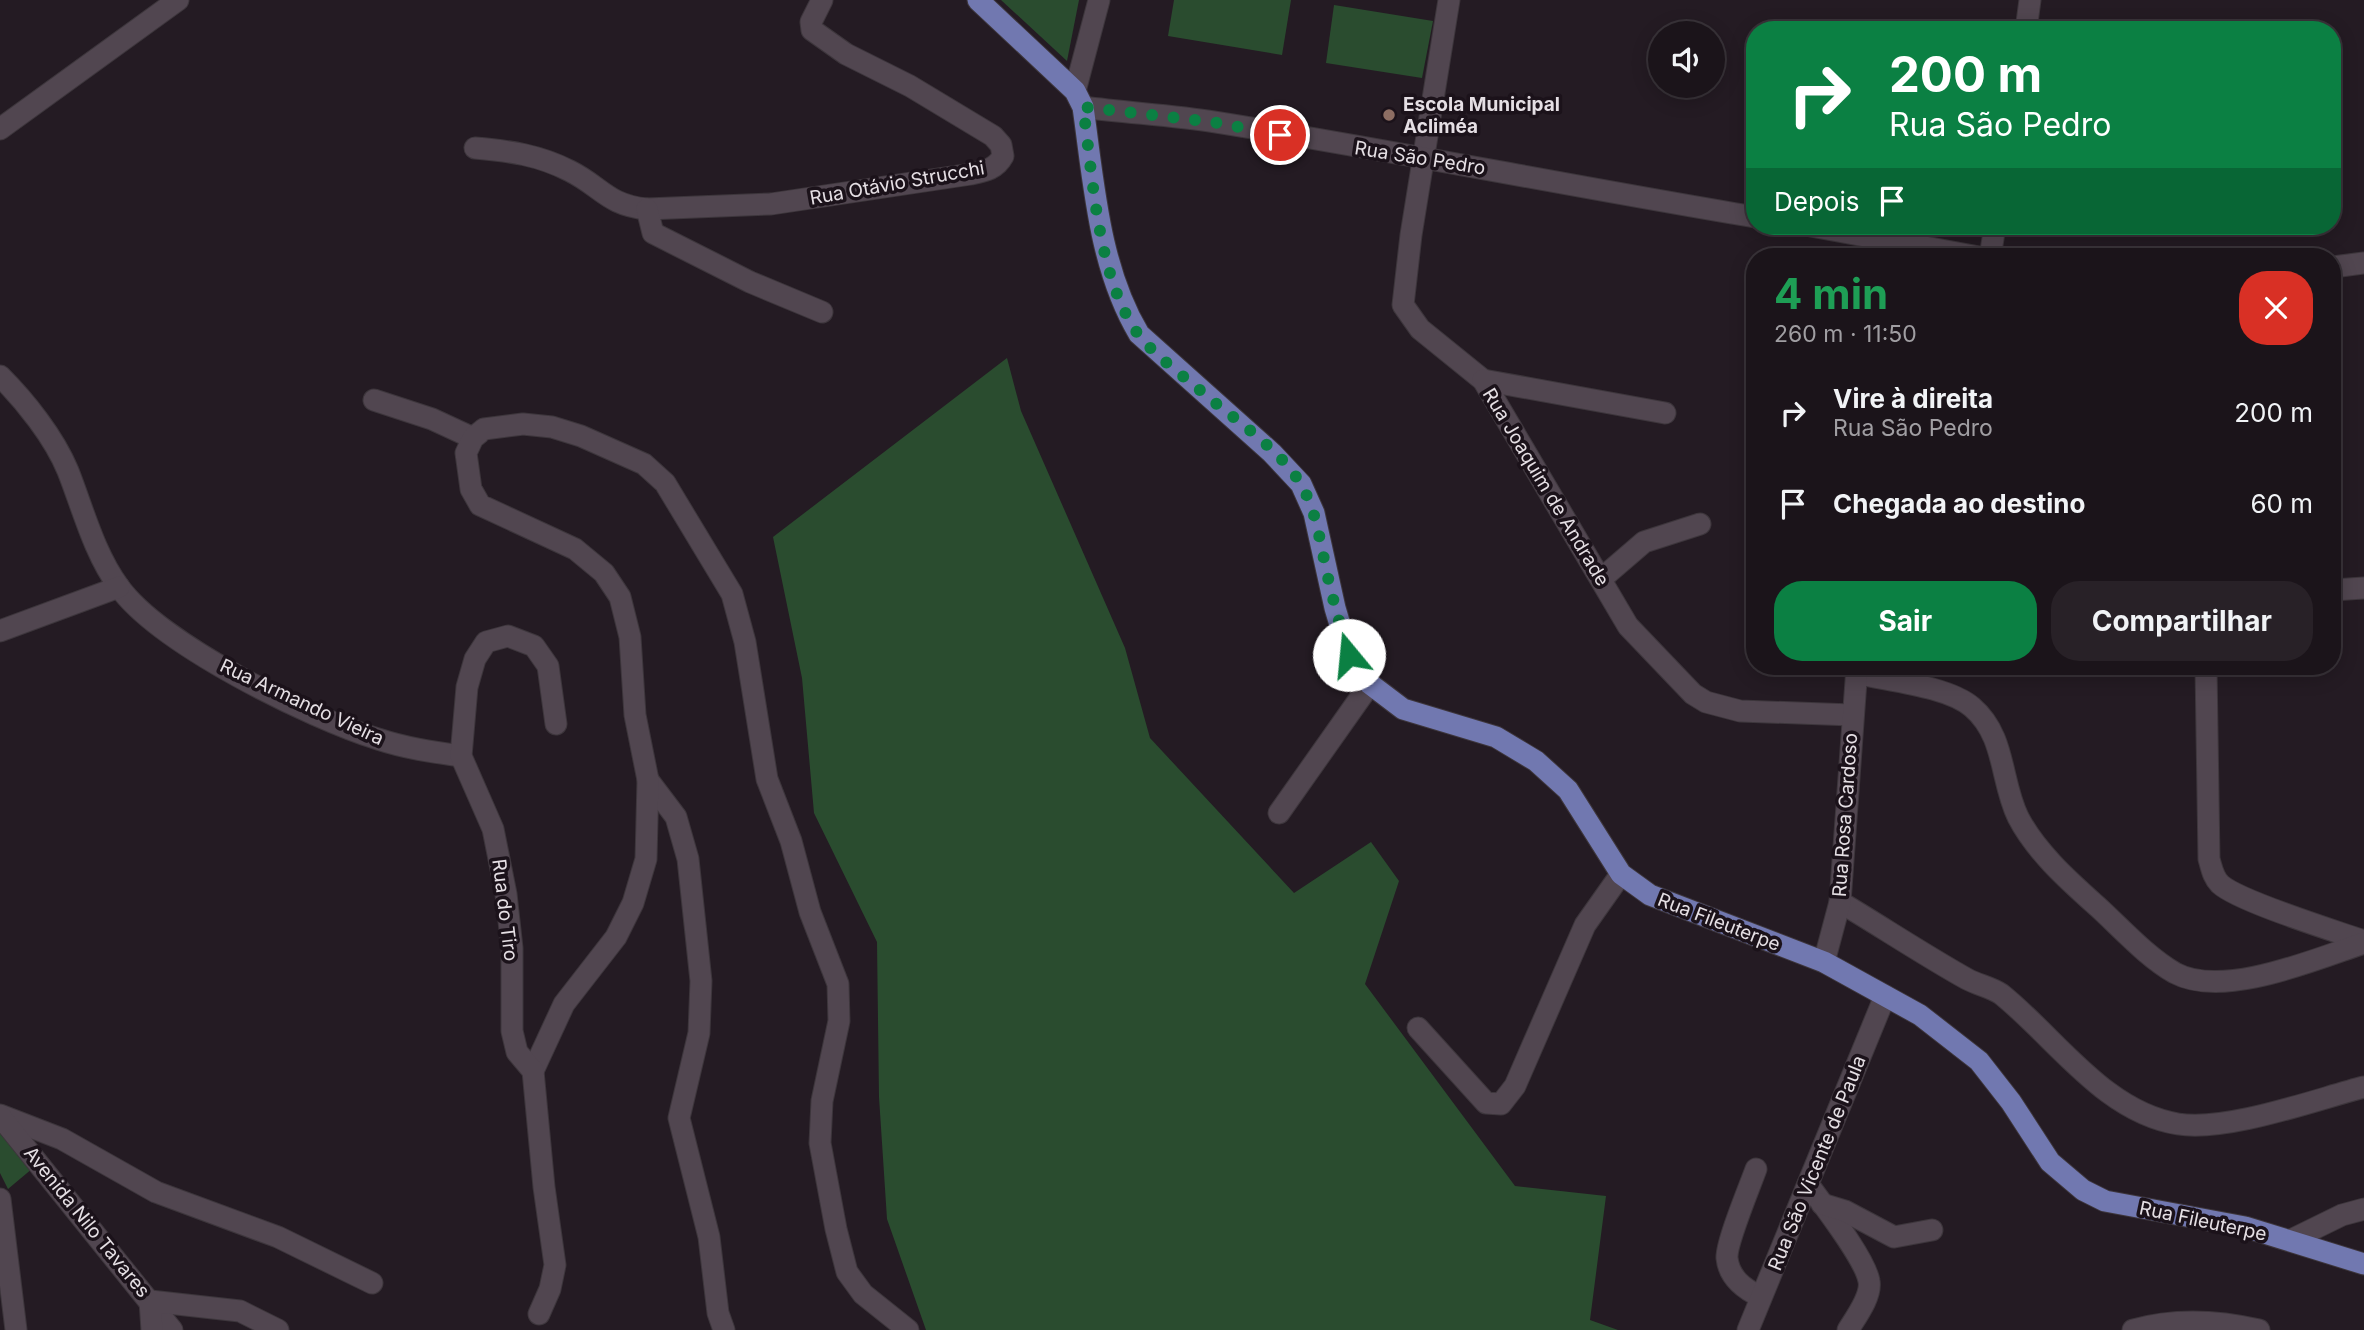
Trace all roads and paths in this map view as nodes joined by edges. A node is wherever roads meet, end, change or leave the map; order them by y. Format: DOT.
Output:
graph roads {
  1 [pos="178,0"];
  2 [pos="822,0"];
  3 [pos="978,0"];
  4 [pos="1099,0"];
  5 [pos="1449,0"];
  6 [pos="2031,0"];
  7 [pos="2028,21"];
  8 [pos="1079,99"];
  9 [pos="0,129"];
  10 [pos="475,148"];
  11 [pos="1423,156"];
  12 [pos="647,209"];
  13 [pos="1746,214"];
  14 [pos="1849,235"];
  15 [pos="1904,248"];
  16 [pos="2364,263"];
  17 [pos="2341,266"];
  18 [pos="822,312"];
  19 [pos="0,376"];
  20 [pos="1483,380"];
  21 [pos="374,400"];
  22 [pos="1665,413"];
  23 [pos="473,438"];
  24 [pos="1700,524"];
  25 [pos="1601,579"];
  26 [pos="119,587"];
  27 [pos="2364,588"];
  28 [pos="2341,589"];
  29 [pos="0,631"];
  30 [pos="1856,675"];
  31 [pos="1876,675"];
  32 [pos="2206,675"];
  33 [pos="1370,684"];
  34 [pos="1852,715"];
  35 [pos="556,724"];
  36 [pos="461,756"];
  37 [pos="648,780"];
  38 [pos="1279,813"];
  39 [pos="1621,874"];
  40 [pos="1840,902"];
  41 [pos="2364,942"];
  42 [pos="1824,962"];
  43 [pos="1885,996"];
  44 [pos="1418,1028"];
  45 [pos="533,1072"];
  46 [pos="2364,1087"];
  47 [pos="0,1115"];
  48 [pos="1756,1169"];
  49 [pos="1808,1184"];
  50 [pos="0,1199"];
  51 [pos="1822,1204"];
  52 [pos="2364,1209"];
  53 [pos="1932,1230"];
  54 [pos="2291,1240"];
  55 [pos="2364,1264"];
  56 [pos="372,1283"];
  57 [pos="1761,1297"];
  58 [pos="150,1301"];
  59 [pos="539,1314"];
  60 [pos="16,1330"];
  61 [pos="152,1330"];
  62 [pos="172,1330"];
  63 [pos="278,1330"];
  64 [pos="724,1330"];
  65 [pos="908,1330"];
  66 [pos="1748,1330"];
  67 [pos="1848,1330"];
  68 [pos="2133,1330"];
  69 [pos="2259,1330"];
  1 -- 9 [label="street"];
  2 -- 12 [label="street, Rua Otávio Strucchi"];
  3 -- 8 [label="main road"];
  4 -- 8 [label="street"];
  5 -- 11 [label="street, Rua Joaquim de Andrade"];
  6 -- 7 [label="street"];
  8 -- 11 [label="street, Rua São Pedro"];
  8 -- 33 [label="main road, Rua Fileuterpe"];
  10 -- 12 [label="street, Rua Otávio Strucchi"];
  11 -- 13 [label="street, Rua São Pedro"];
  11 -- 20 [label="street, Rua Joaquim de Andrade"];
  12 -- 18 [label="street"];
  14 -- 15 [label="street"];
  16 -- 17 [label="street"];
  19 -- 26 [label="street, Rua Armando Vieira"];
  20 -- 22 [label="street"];
  20 -- 25 [label="street, Rua Joaquim de Andrade"];
  21 -- 23 [label="street"];
  23 -- 37 [label="street"];
  23 -- 65 [label="street"];
  24 -- 25 [label="street"];
  25 -- 34 [label="street, Rua Joaquim de Andrade"];
  26 -- 29 [label="street"];
  26 -- 36 [label="street, Rua Armando Vieira"];
  27 -- 28 [label="street"];
  30 -- 34 [label="street, Rua Rosa Cardoso"];
  31 -- 41 [label="street"];
  32 -- 41 [label="street"];
  33 -- 38 [label="street"];
  33 -- 39 [label="main road, Rua Fileuterpe"];
  34 -- 40 [label="street, Rua Rosa Cardoso"];
  35 -- 36 [label="street, Rua do Tiro"];
  36 -- 45 [label="street, Rua do Tiro"];
  37 -- 45 [label="street"];
  37 -- 64 [label="street"];
  39 -- 42 [label="main road, Rua Fileuterpe"];
  39 -- 44 [label="street"];
  40 -- 42 [label="street, Rua Rosa Cardoso"];
  40 -- 46 [label="street"];
  42 -- 43 [label="main road, Rua Fileuterpe"];
  43 -- 49 [label="street, Rua São Vicente de Paula"];
  43 -- 54 [label="main road, Rua Fileuterpe"];
  45 -- 59 [label="street, Rua do Tiro"];
  47 -- 56 [label="street"];
  47 -- 58 [label="street, Avenida Nilo Tavares"];
  48 -- 57 [label="street"];
  49 -- 51 [label="street"];
  49 -- 57 [label="street, Rua São Vicente de Paula"];
  50 -- 60 [label="street"];
  51 -- 53 [label="street"];
  51 -- 67 [label="street"];
  52 -- 54 [label="street"];
  54 -- 55 [label="main road, Rua Fileuterpe"];
  57 -- 66 [label="street, Rua São Vicente de Paula"];
  58 -- 61 [label="street"];
  58 -- 62 [label="street, Avenida Nilo Tavares"];
  58 -- 63 [label="street"];
  68 -- 69 [label="street"];
}
